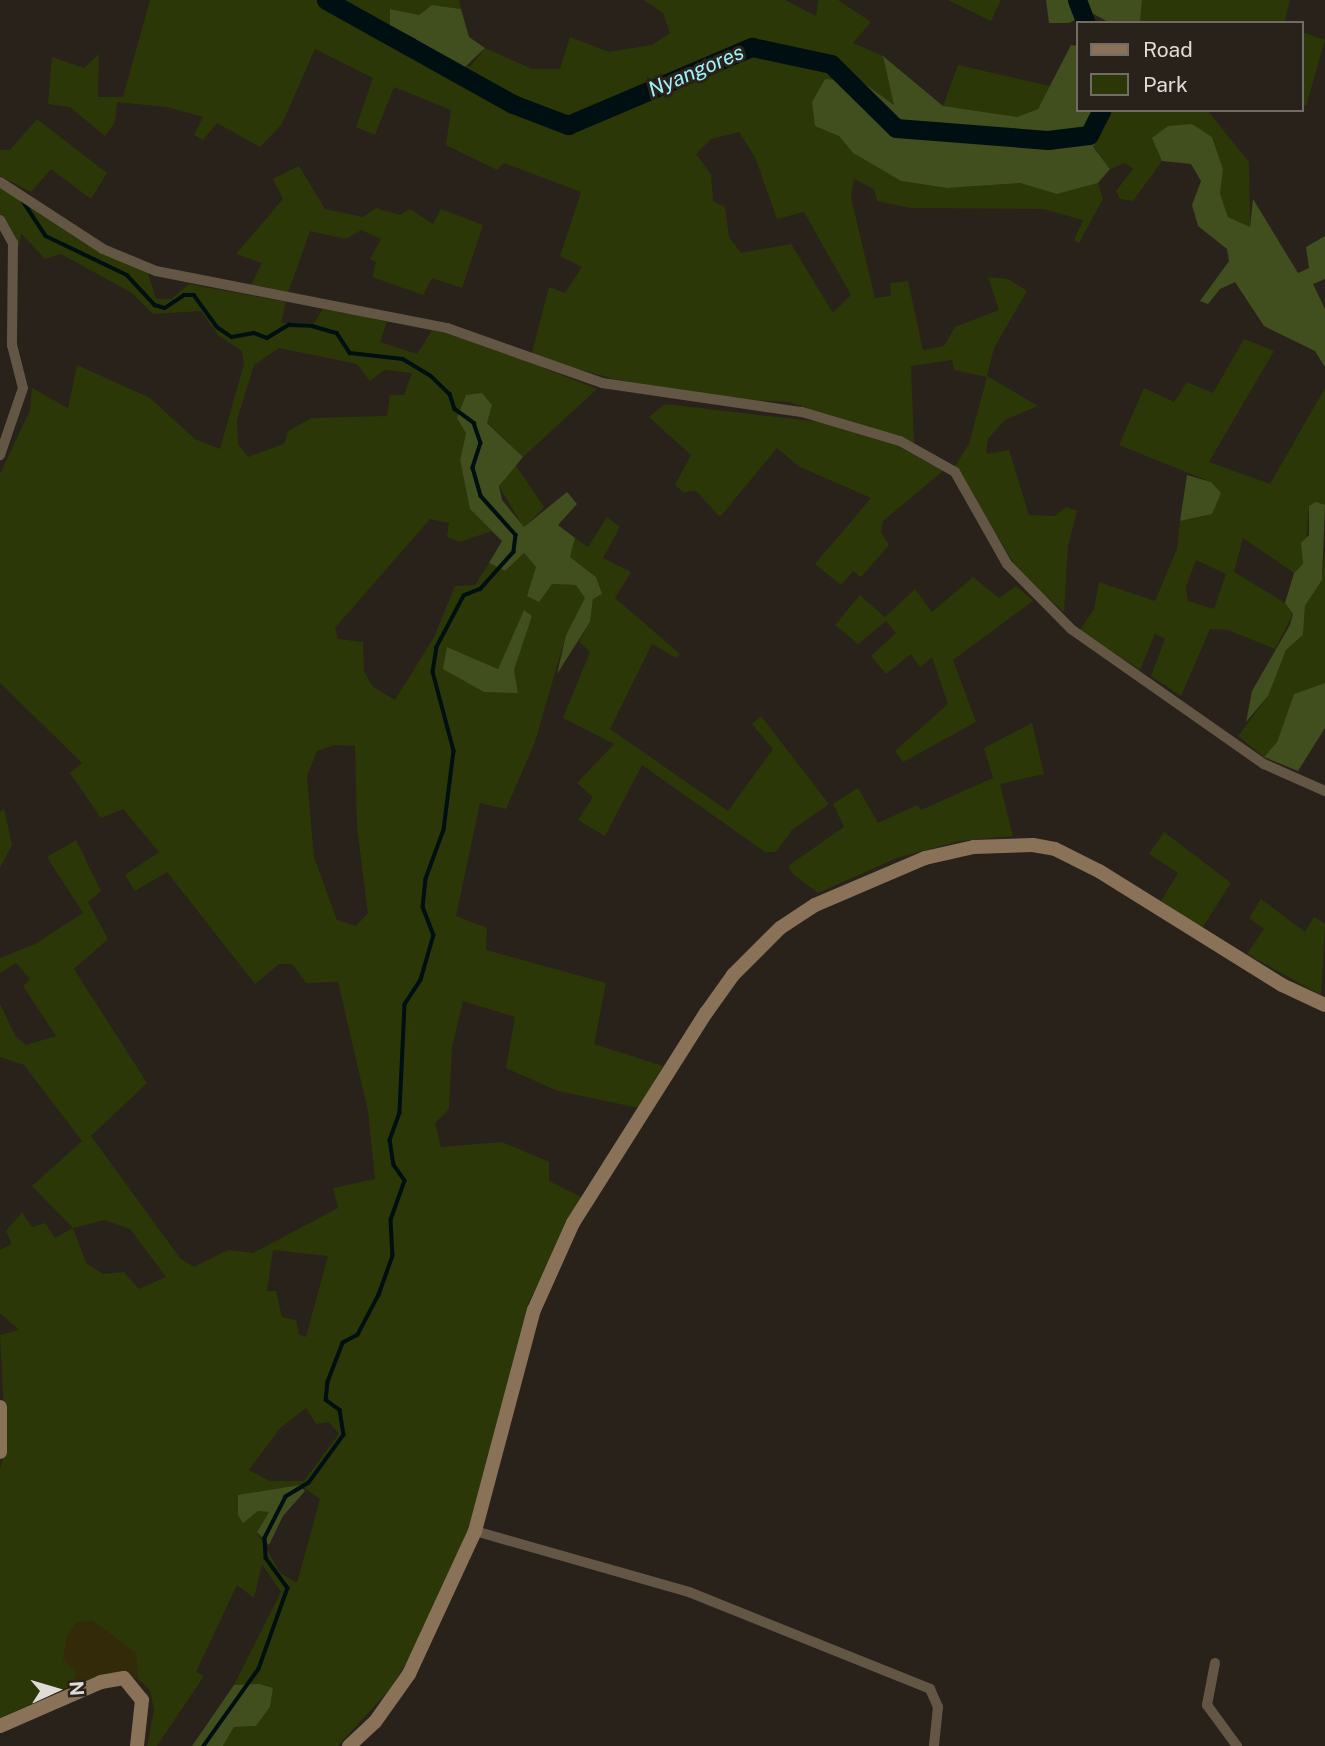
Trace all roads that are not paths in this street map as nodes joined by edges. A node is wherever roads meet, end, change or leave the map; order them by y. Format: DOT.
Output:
graph roads {
  1 [pos="0,182"];
  2 [pos="0,220"];
  3 [pos="0,455"];
  4 [pos="1325,791"];
  5 [pos="1325,1005"];
  6 [pos="0,1407"];
  7 [pos="0,1452"];
  8 [pos="475,1531"];
  9 [pos="1215,1662"];
  10 [pos="0,1726"];
  11 [pos="137,1746"];
  12 [pos="349,1746"];
  13 [pos="934,1746"];
  14 [pos="1237,1746"];
  1 -- 4 [label="street"];
  2 -- 3 [label="street"];
  5 -- 8 [label="street"];
  6 -- 7 [label="street"];
  8 -- 12 [label="street"];
  8 -- 13 [label="street"];
  9 -- 14 [label="street"];
  10 -- 11 [label="street"];
}
